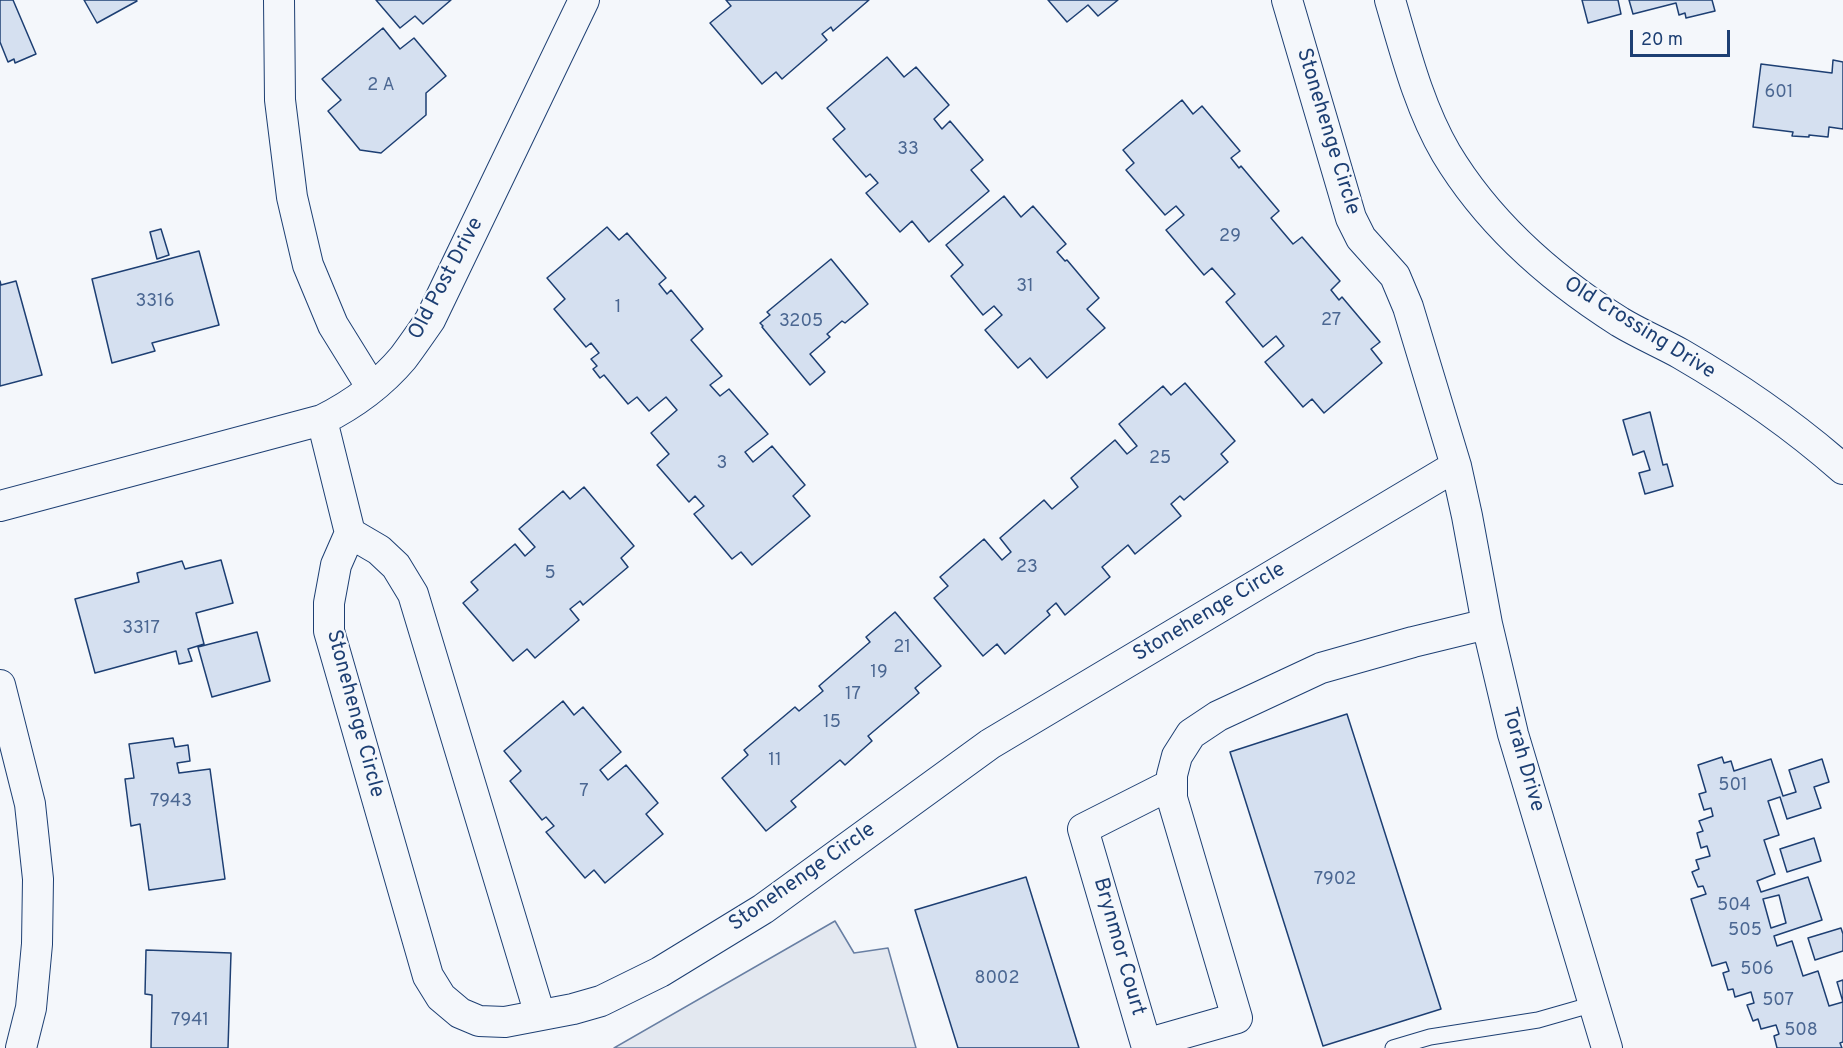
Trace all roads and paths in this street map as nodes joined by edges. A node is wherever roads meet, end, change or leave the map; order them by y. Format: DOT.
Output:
graph roads {
  1 [pos="279,0"];
  2 [pos="584,0"];
  3 [pos="1287,0"];
  4 [pos="1390,0"];
  5 [pos="372,388"];
  6 [pos="322,420"];
  7 [pos="1456,466"];
  8 [pos="1843,469"];
  9 [pos="0,506"];
  10 [pos="350,533"];
  11 [pos="1487,624"];
  12 [pos="0,685"];
  13 [pos="1172,784"];
  14 [pos="1593,1004"];
  15 [pos="540,1015"];
  16 [pos="21,1048"];
  17 [pos="1393,1048"];
  18 [pos="1607,1048"];
  1 -- 5 [label="street"];
  2 -- 5 [label="street, Old Post Drive"];
  3 -- 7 [label="street, Stonehenge Circle"];
  4 -- 8 [label="street, Old Crossing Drive"];
  5 -- 6 [label="street, Old Post Drive"];
  6 -- 9 [label="street, Old Post Drive"];
  6 -- 10 [label="street"];
  7 -- 11 [label="street, Torah Drive"];
  7 -- 15 [label="street, Stonehenge Circle"];
  10 -- 15 [label="street"];
  10 -- 15 [label="street, Stonehenge Circle"];
  11 -- 13 [label="street, Brynmor Court"];
  11 -- 14 [label="street, Torah Drive"];
  12 -- 16 [label="street"];
  13 -- 13 [label="street, Brynmor Court"];
  14 -- 17 [label="lane"];
  14 -- 18 [label="street, Torah Drive"];
}
